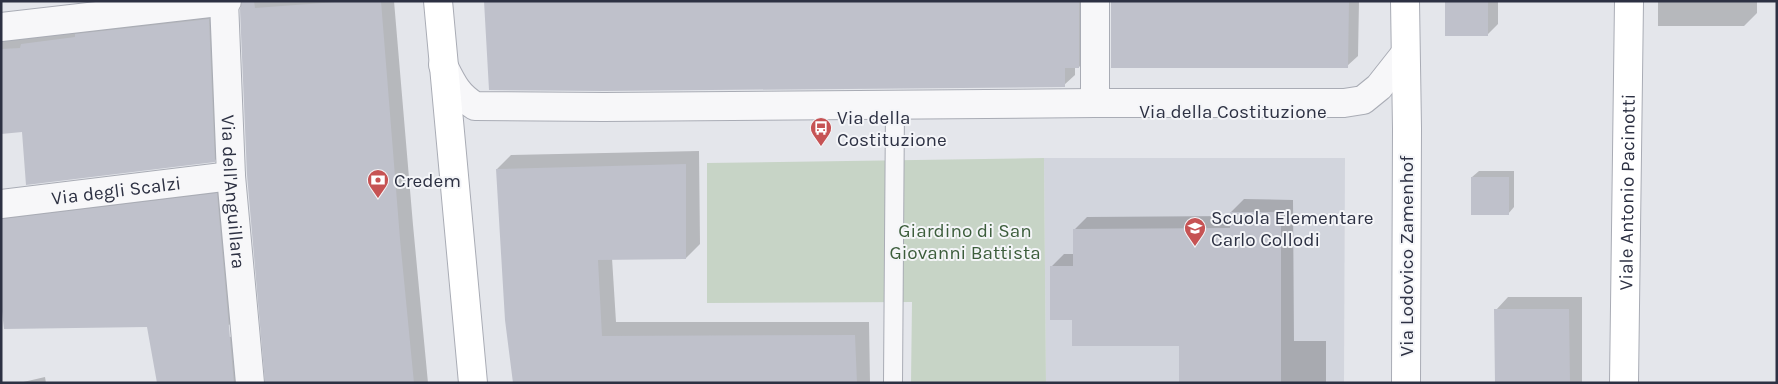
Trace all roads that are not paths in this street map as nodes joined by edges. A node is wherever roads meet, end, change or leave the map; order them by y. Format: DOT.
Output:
graph roads {
  1 [pos="224,1"];
  2 [pos="228,1"];
  3 [pos="438,1"];
  4 [pos="1095,1"];
  5 [pos="1405,1"];
  6 [pos="1630,1"];
  7 [pos="14,26"];
  8 [pos="1405,60"];
  9 [pos="1095,103"];
  10 [pos="895,108"];
  11 [pos="465,113"];
  12 [pos="232,176"];
  13 [pos="1,204"];
  14 [pos="250,383"];
  15 [pos="473,383"];
  16 [pos="482,383"];
  17 [pos="893,383"];
  18 [pos="1406,383"];
  19 [pos="1624,383"];
  1 -- 2 [label="street"];
  1 -- 7 [label="street"];
  1 -- 12 [label="street, Via dell'Anguillara"];
  3 -- 11 [label="street"];
  4 -- 9 [label="street"];
  5 -- 8 [label="street, Via Lodovico Zamenhof"];
  6 -- 19 [label="street, Viale Antonio Pacinotti"];
  8 -- 9 [label="street, Via della Costituzione"];
  8 -- 10 [label="lane, Via della Costituzione"];
  8 -- 18 [label="street, Via Lodovico Zamenhof"];
  9 -- 10 [label="street, Via della Costituzione"];
  10 -- 11 [label="street, Via della Costituzione"];
  10 -- 17 [label="lane"];
  11 -- 15 [label="street"];
  11 -- 16 [label="lane"];
  12 -- 13 [label="street, Via degli Scalzi"];
  12 -- 14 [label="street, Via dell'Anguillara"];
}
